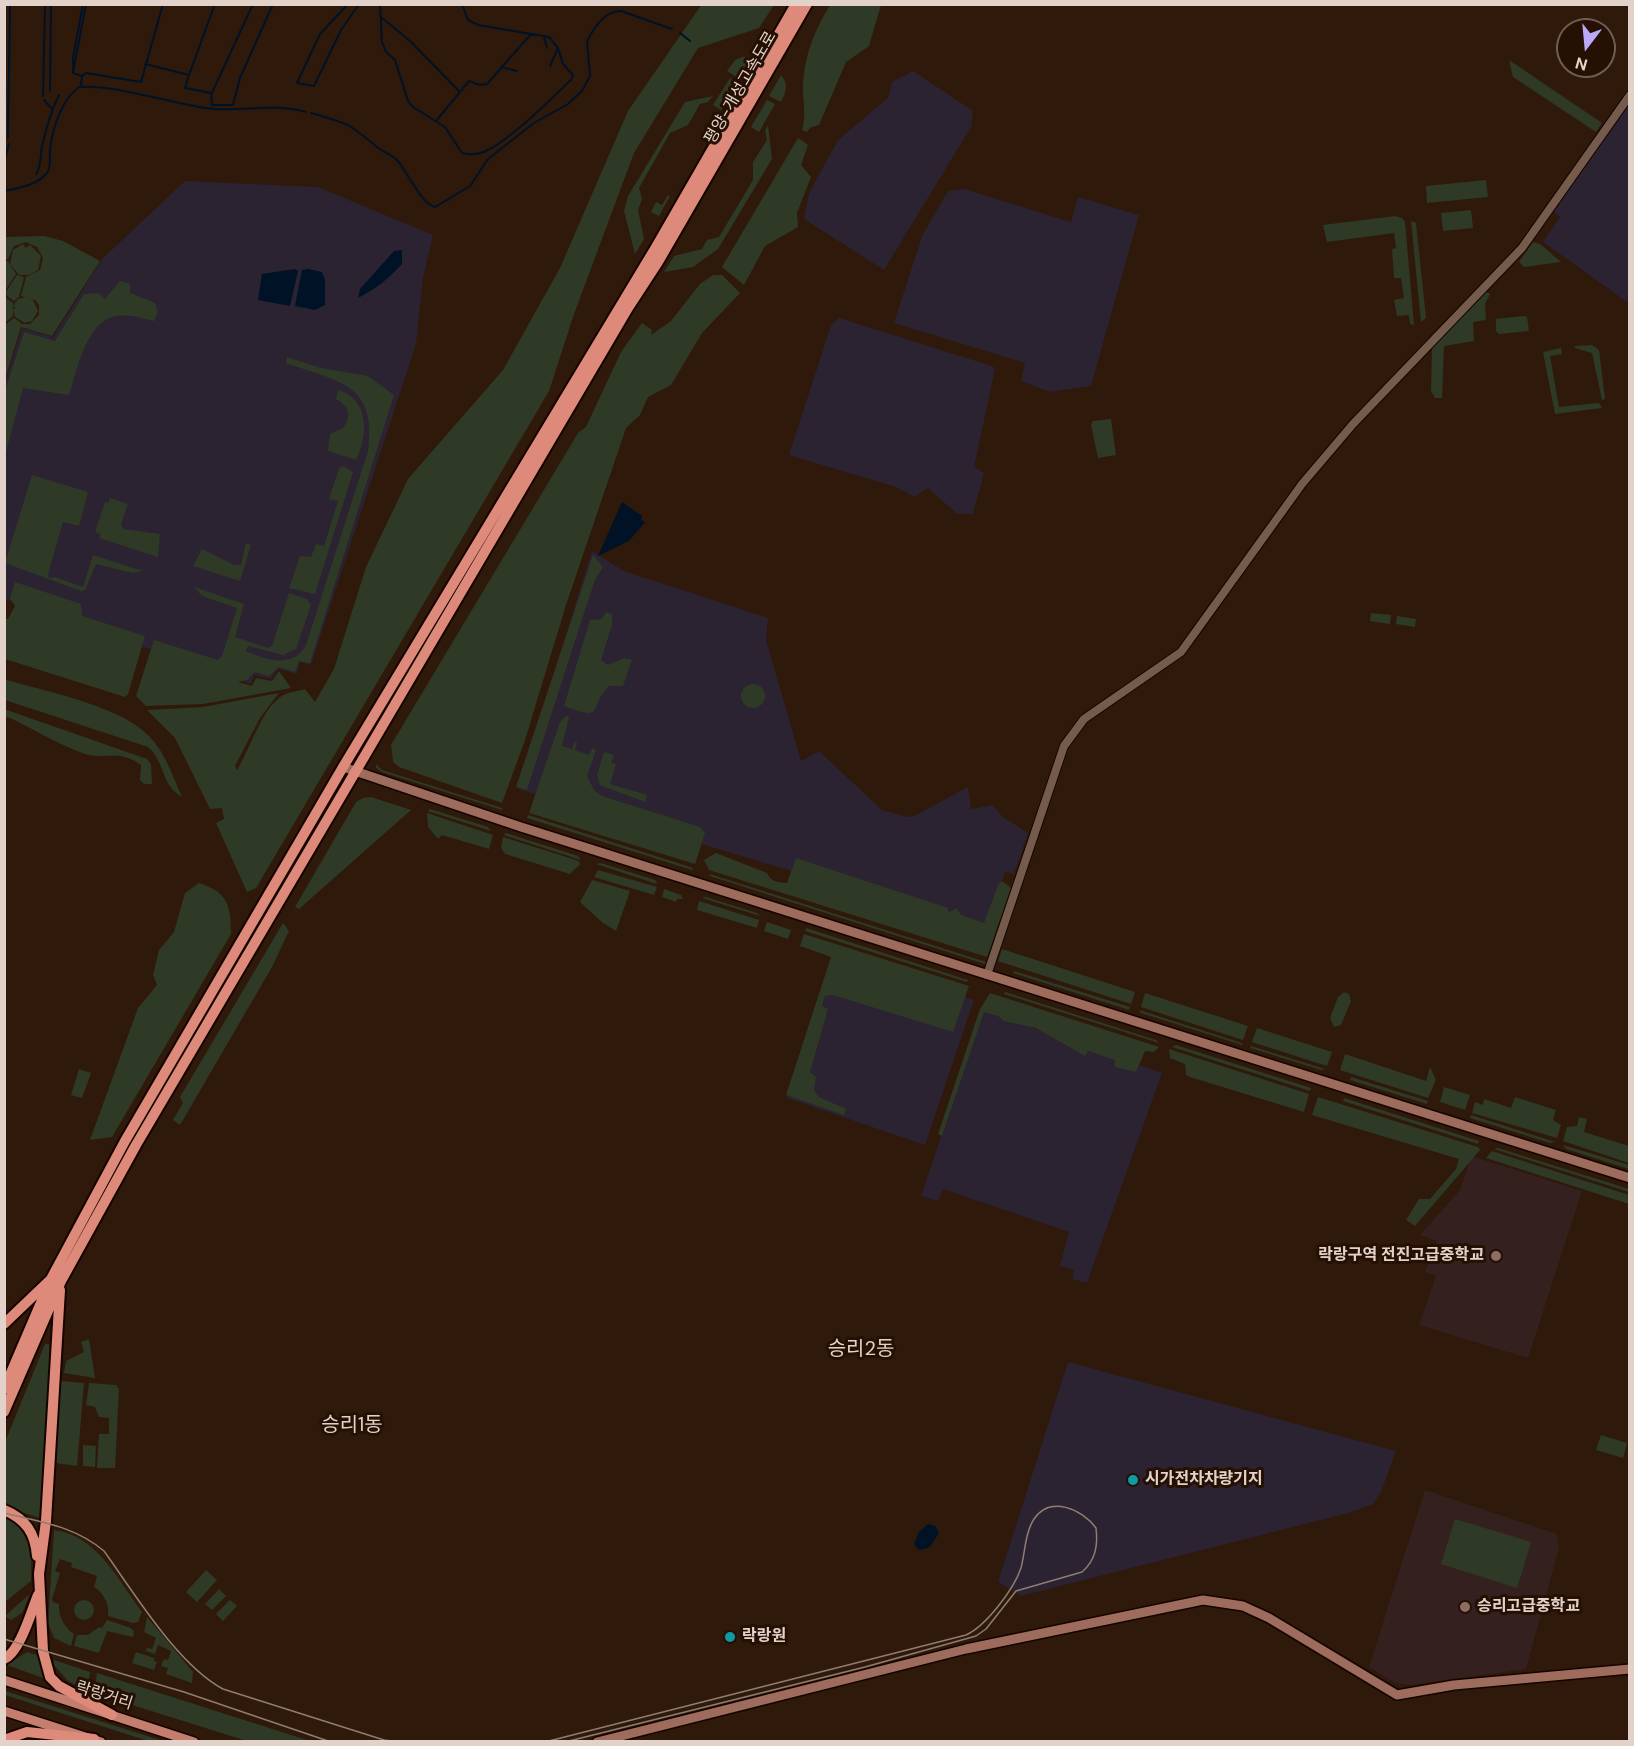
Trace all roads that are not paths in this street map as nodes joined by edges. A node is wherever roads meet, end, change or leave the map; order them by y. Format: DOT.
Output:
graph roads {
  1 [pos="796,4"];
  2 [pos="807,4"];
  3 [pos="1629,95"];
  4 [pos="697,185"];
  5 [pos="343,767"];
  6 [pos="355,773"];
  7 [pos="987,975"];
  8 [pos="1629,1178"];
  9 [pos="56,1279"];
  10 [pos="4,1324"];
  11 [pos="4,1389"];
  12 [pos="4,1412"];
  13 [pos="4,1510"];
  14 [pos="39,1574"];
  15 [pos="39,1592"];
  16 [pos="4,1659"];
  17 [pos="1629,1669"];
  18 [pos="4,1680"];
  19 [pos="4,1711"];
  20 [pos="112,1715"];
  21 [pos="4,1740"];
  22 [pos="97,1740"];
  23 [pos="194,1742"];
  24 [pos="597,1742"];
  1 -- 4 [label="highway, 평양-개성고속도로"];
  2 -- 4 [label="highway, 평양-개성고속도로"];
  3 -- 7 [label="street"];
  4 -- 5 [label="highway"];
  4 -- 6 [label="highway"];
  5 -- 6 [label="main road"];
  5 -- 9 [label="highway"];
  6 -- 7 [label="main road"];
  6 -- 9 [label="highway"];
  7 -- 8 [label="main road"];
  9 -- 10 [label="highway"];
  9 -- 11 [label="highway"];
  9 -- 12 [label="highway"];
  9 -- 14 [label="highway"];
  13 -- 14 [label="highway"];
  14 -- 15 [label="highway"];
  15 -- 16 [label="highway"];
  15 -- 20 [label="highway"];
  17 -- 24 [label="main road"];
  18 -- 20 [label="main road, 락랑거리"];
  19 -- 22 [label="main road"];
  20 -- 23 [label="main road, 락랑거리"];
  21 -- 22 [label="highway"];
}
